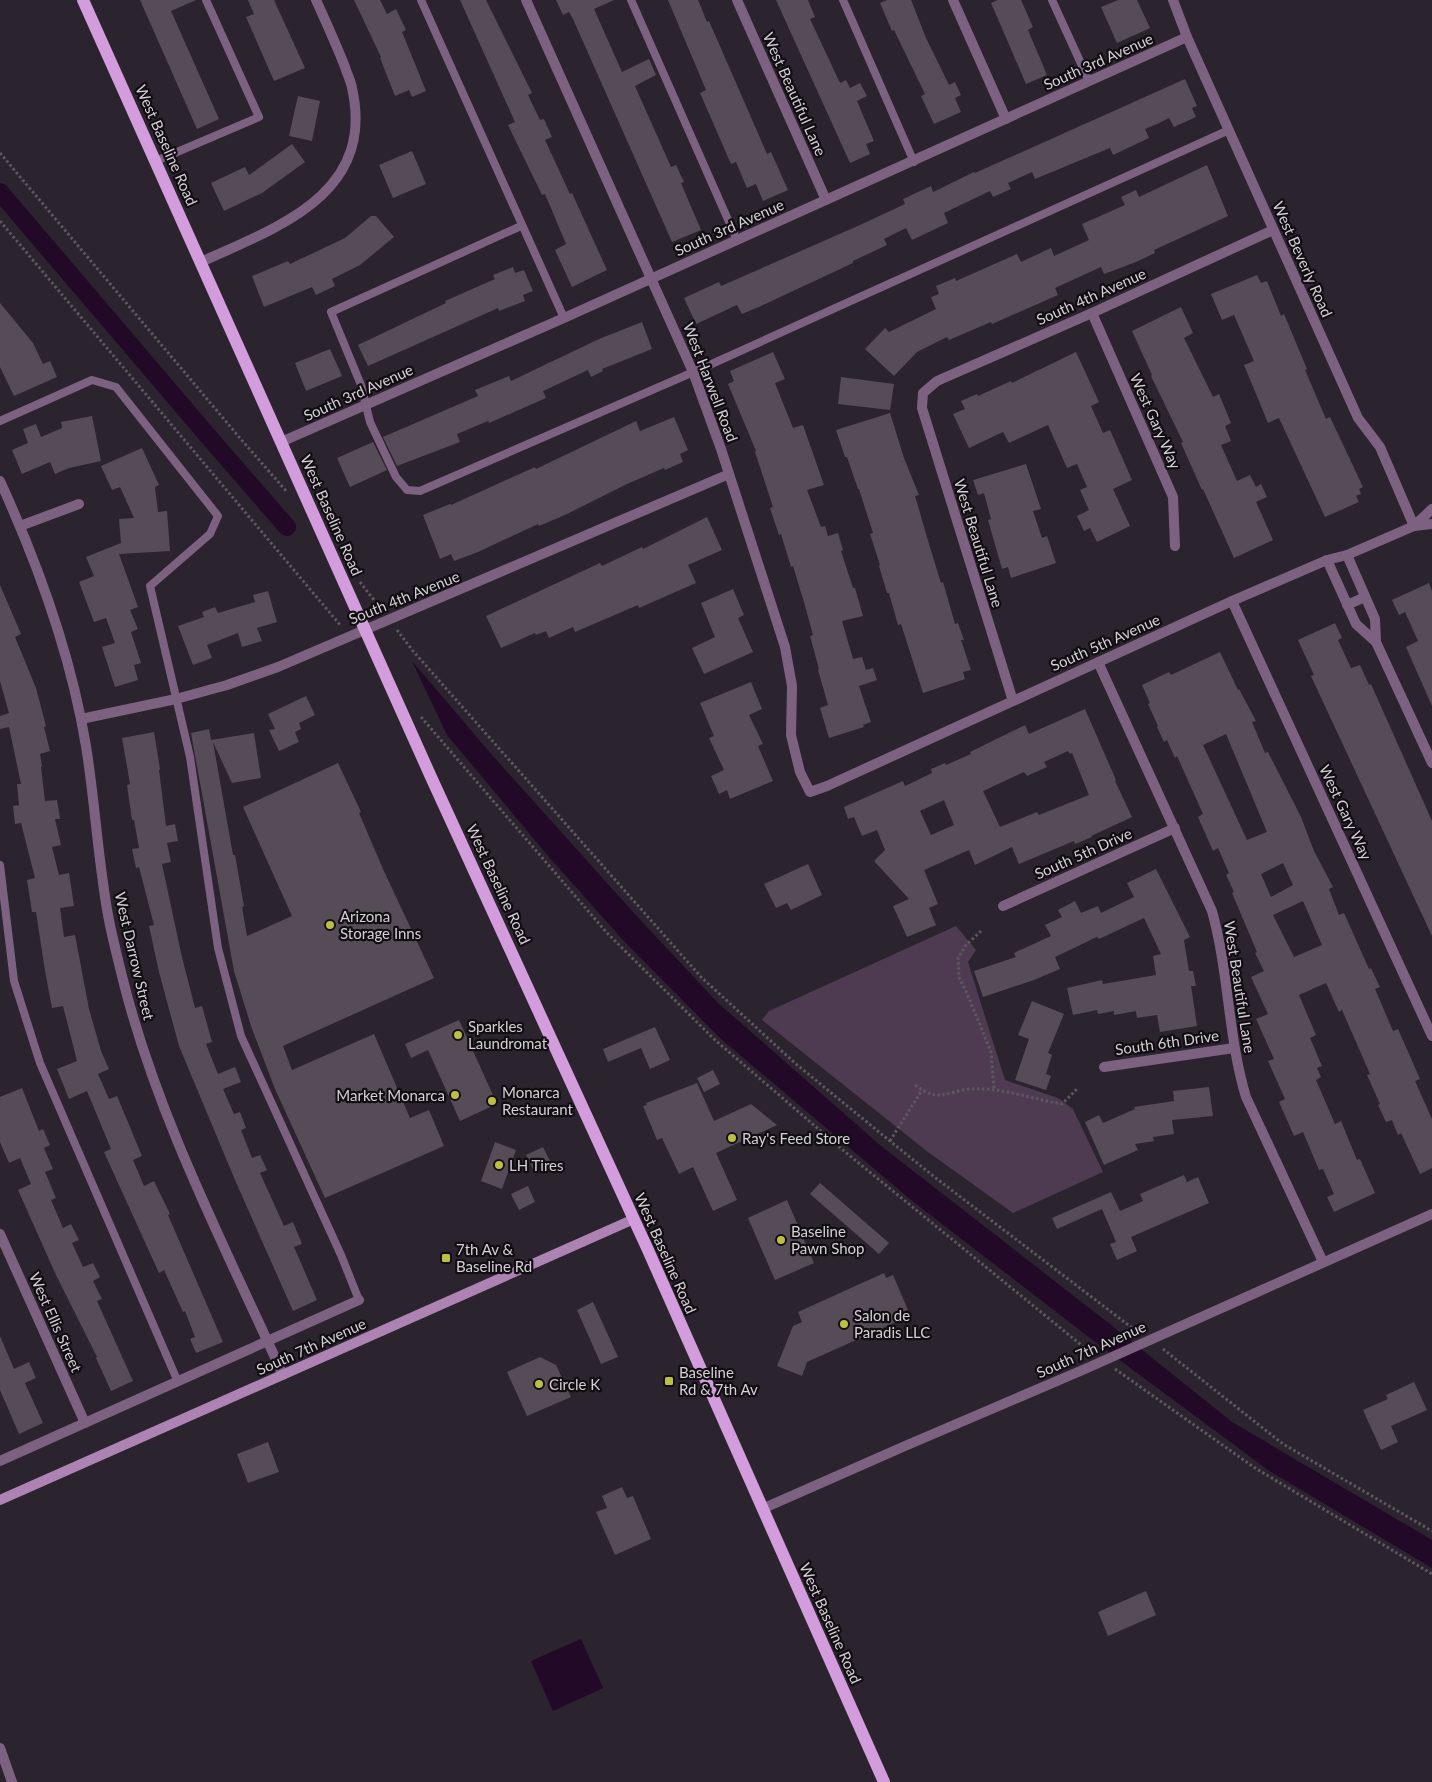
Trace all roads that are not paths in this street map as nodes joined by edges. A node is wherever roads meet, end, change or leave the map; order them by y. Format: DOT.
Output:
graph roads {
  1 [pos="83,0"];
  2 [pos="206,0"];
  3 [pos="316,0"];
  4 [pos="421,0"];
  5 [pos="526,0"];
  6 [pos="631,0"];
  7 [pos="737,0"];
  8 [pos="843,0"];
  9 [pos="953,0"];
  10 [pos="1052,0"];
  11 [pos="1173,0"];
  12 [pos="1187,37"];
  13 [pos="1089,81"];
  14 [pos="1006,119"];
  15 [pos="1229,130"];
  16 [pos="156,161"];
  17 [pos="914,162"];
  18 [pos="826,200"];
  19 [pos="521,226"];
  20 [pos="1273,230"];
  21 [pos="737,240"];
  22 [pos="201,262"];
  23 [pos="652,279"];
  24 [pos="1092,313"];
  25 [pos="564,318"];
  26 [pos="693,372"];
  27 [pos="922,393"];
  28 [pos="366,404"];
  29 [pos="0,422"];
  30 [pos="281,442"];
  31 [pos="729,474"];
  32 [pos="0,481"];
  33 [pos="78,504"];
  34 [pos="1432,509"];
  35 [pos="1432,524"];
  36 [pos="20,526"];
  37 [pos="1414,526"];
  38 [pos="1174,546"];
  39 [pos="1347,555"];
  40 [pos="1327,560"];
  41 [pos="1365,597"];
  42 [pos="1232,601"];
  43 [pos="1347,605"];
  44 [pos="365,629"];
  45 [pos="1376,642"];
  46 [pos="1098,662"];
  47 [pos="176,699"];
  48 [pos="1012,701"];
  49 [pos="81,719"];
  50 [pos="1432,763"];
  51 [pos="810,792"];
  52 [pos="1175,828"];
  53 [pos="0,865"];
  54 [pos="1003,906"];
  55 [pos="1432,1036"];
  56 [pos="1234,1048"];
  57 [pos="1104,1067"];
  58 [pos="1432,1214"];
  59 [pos="634,1219"];
  60 [pos="0,1234"];
  61 [pos="1323,1262"];
  62 [pos="359,1300"];
  63 [pos="268,1341"];
  64 [pos="284,1375"];
  65 [pos="178,1382"];
  66 [pos="85,1423"];
  67 [pos="0,1461"];
  68 [pos="0,1500"];
  69 [pos="762,1509"];
  70 [pos="0,1748"];
  71 [pos="12,1782"];
  72 [pos="884,1782"];
  1 -- 16 [label="main road, West Baseline Road"];
  2 -- 16 [label="lane"];
  3 -- 22 [label="street"];
  4 -- 19 [label="lane"];
  5 -- 23 [label="street, West Harwell Road"];
  6 -- 21 [label="lane"];
  7 -- 18 [label="street, West Beautiful Lane"];
  8 -- 17 [label="lane"];
  9 -- 14 [label="street"];
  10 -- 13 [label="lane"];
  11 -- 12 [label="street, West Beverly Road"];
  12 -- 13 [label="street, South 3rd Avenue"];
  12 -- 15 [label="street, West Beverly Road"];
  13 -- 14 [label="street, South 3rd Avenue"];
  14 -- 17 [label="street, South 3rd Avenue"];
  15 -- 20 [label="street, West Beverly Road"];
  15 -- 26 [label="lane"];
  16 -- 22 [label="main road, West Baseline Road"];
  17 -- 18 [label="street, South 3rd Avenue"];
  18 -- 21 [label="street, South 3rd Avenue"];
  19 -- 25 [label="lane"];
  19 -- 28 [label="lane"];
  20 -- 24 [label="street, South 4th Avenue"];
  20 -- 37 [label="street, West Beverly Road"];
  21 -- 23 [label="street, South 3rd Avenue"];
  22 -- 30 [label="main road, West Baseline Road"];
  23 -- 25 [label="street, South 3rd Avenue"];
  23 -- 26 [label="street, West Harwell Road"];
  24 -- 27 [label="street, South 4th Avenue"];
  24 -- 38 [label="street, West Gary Way"];
  25 -- 28 [label="street, South 3rd Avenue"];
  26 -- 28 [label="lane"];
  26 -- 31 [label="street, West Harwell Road"];
  27 -- 48 [label="street, West Beautiful Lane"];
  28 -- 30 [label="street, South 3rd Avenue"];
  29 -- 47 [label="lane"];
  30 -- 44 [label="main road, West Baseline Road"];
  31 -- 44 [label="street, South 4th Avenue"];
  31 -- 51 [label="street, West Harwell Road"];
  32 -- 36 [label="street, West Darrow Street"];
  33 -- 36 [label="street"];
  34 -- 37 [label="street, South 5th Avenue"];
  35 -- 37 [label="street, South 5th Avenue"];
  36 -- 49 [label="street, West Darrow Street"];
  37 -- 39 [label="street, South 5th Avenue"];
  39 -- 40 [label="street, South 5th Avenue"];
  39 -- 41 [label="street"];
  40 -- 42 [label="street, South 5th Avenue"];
  40 -- 43 [label="street"];
  41 -- 43 [label="street"];
  41 -- 45 [label="street"];
  42 -- 46 [label="street, South 5th Avenue"];
  42 -- 55 [label="street, West Gary Way"];
  43 -- 45 [label="street"];
  44 -- 47 [label="street, South 4th Avenue"];
  44 -- 59 [label="main road, West Baseline Road"];
  45 -- 50 [label="street"];
  46 -- 48 [label="street, South 5th Avenue"];
  46 -- 52 [label="street, West Beautiful Lane"];
  47 -- 49 [label="street, South 4th Avenue"];
  47 -- 62 [label="lane"];
  48 -- 51 [label="street, South 5th Avenue"];
  49 -- 63 [label="street, West Darrow Street"];
  52 -- 54 [label="street, South 5th Drive"];
  52 -- 56 [label="street, West Beautiful Lane"];
  53 -- 65 [label="lane"];
  56 -- 57 [label="street, South 6th Drive"];
  56 -- 61 [label="street, West Beautiful Lane"];
  58 -- 61 [label="street, South 7th Avenue"];
  59 -- 64 [label="main road, South 7th Avenue"];
  59 -- 69 [label="main road, West Baseline Road"];
  60 -- 66 [label="street, West Ellis Street"];
  61 -- 69 [label="street, South 7th Avenue"];
  62 -- 63 [label="street, South 7th Avenue"];
  63 -- 64 [label="street, West Darrow Street"];
  63 -- 65 [label="street, South 7th Avenue"];
  64 -- 68 [label="main road, South 7th Avenue"];
  65 -- 66 [label="street, South 7th Avenue"];
  66 -- 67 [label="street, South 7th Avenue"];
  69 -- 72 [label="main road, West Baseline Road"];
  70 -- 71 [label="street"];
}
